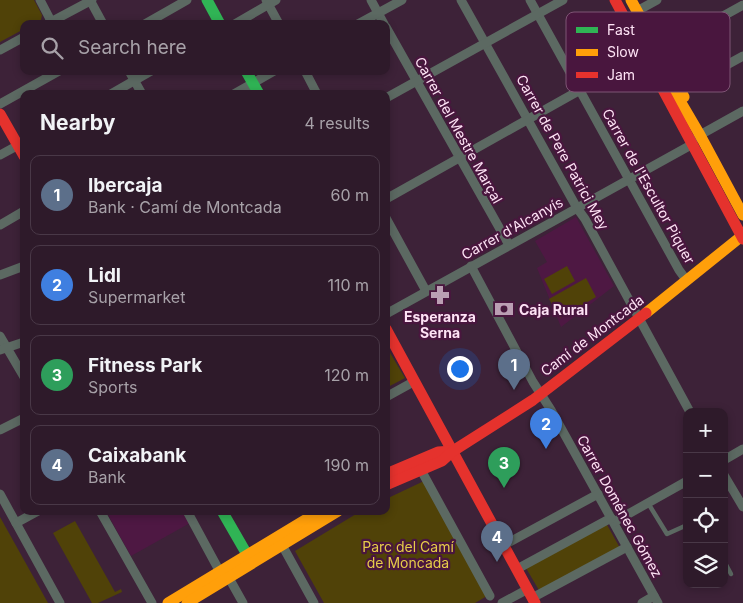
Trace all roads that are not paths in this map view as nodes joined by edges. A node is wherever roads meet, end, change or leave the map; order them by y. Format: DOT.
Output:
graph roads {
  1 [pos="40,0"];
  2 [pos="91,0"];
  3 [pos="187,0"];
  4 [pos="207,0"];
  5 [pos="371,0"];
  6 [pos="402,0"];
  7 [pos="461,0"];
  8 [pos="530,0"];
  9 [pos="563,0"];
  10 [pos="607,0"];
  11 [pos="615,0"];
  12 [pos="624,0"];
  13 [pos="631,0"];
  14 [pos="657,0"];
  15 [pos="270,2"];
  16 [pos="740,4"];
  17 [pos="637,11"];
  18 [pos="614,12"];
  19 [pos="622,12"];
  20 [pos="631,12"];
  21 [pos="726,12"];
  22 [pos="378,13"];
  23 [pos="538,14"];
  24 [pos="48,20"];
  25 [pos="53,20"];
  26 [pos="101,20"];
  27 [pos="152,20"];
  28 [pos="218,20"];
  29 [pos="241,20"];
  30 [pos="277,20"];
  31 [pos="365,20"];
  32 [pos="382,20"];
  33 [pos="390,34"];
  34 [pos="20,38"];
  35 [pos="485,42"];
  36 [pos="0,50"];
  37 [pos="743,56"];
  38 [pos="730,63"];
  39 [pos="566,65"];
  40 [pos="52,75"];
  41 [pos="132,75"];
  42 [pos="144,75"];
  43 [pos="248,75"];
  44 [pos="270,75"];
  45 [pos="307,75"];
  46 [pos="135,80"];
  47 [pos="416,81"];
  48 [pos="256,88"];
  49 [pos="25,90"];
  50 [pos="118,90"];
  51 [pos="140,90"];
  52 [pos="315,90"];
  53 [pos="576,92"];
  54 [pos="581,92"];
  55 [pos="659,92"];
  56 [pos="665,92"];
  57 [pos="674,92"];
  58 [pos="682,92"];
  59 [pos="20,93"];
  60 [pos="390,96"];
  61 [pos="0,104"];
  62 [pos="743,111"];
  63 [pos="0,114"];
  64 [pos="528,119"];
  65 [pos="680,124"];
  66 [pos="697,130"];
  67 [pos="20,143"];
  68 [pos="20,145"];
  69 [pos="693,148"];
  70 [pos="0,155"];
  71 [pos="460,158"];
  72 [pos="630,179"];
  73 [pos="390,197"];
  74 [pos="576,208"];
  75 [pos="20,213"];
  76 [pos="743,215"];
  77 [pos="0,224"];
  78 [pos="390,225"];
  79 [pos="743,237"];
  80 [pos="509,245"];
  81 [pos="470,266"];
  82 [pos="20,268"];
  83 [pos="0,275"];
  84 [pos="687,281"];
  85 [pos="426,291"];
  86 [pos="390,312"];
  87 [pos="639,319"];
  88 [pos="0,336"];
  89 [pos="390,336"];
  90 [pos="20,343"];
  91 [pos="4,349"];
  92 [pos="20,371"];
  93 [pos="415,381"];
  94 [pos="541,393"];
  95 [pos="390,395"];
  96 [pos="688,408"];
  97 [pos="20,420"];
  98 [pos="0,430"];
  99 [pos="743,449"];
  100 [pos="452,451"];
  101 [pos="728,458"];
  102 [pos="421,470"];
  103 [pos="390,472"];
  104 [pos="683,482"];
  105 [pos="728,482"];
  106 [pos="390,483"];
  107 [pos="0,494"];
  108 [pos="598,494"];
  109 [pos="648,502"];
  110 [pos="743,507"];
  111 [pos="31,515"];
  112 [pos="102,515"];
  113 [pos="189,515"];
  114 [pos="224,515"];
  115 [pos="314,515"];
  116 [pos="331,515"];
  117 [pos="612,520"];
  118 [pos="16,523"];
  119 [pos="683,527"];
  120 [pos="282,545"];
  121 [pos="504,545"];
  122 [pos="627,547"];
  123 [pos="250,560"];
  124 [pos="517,569"];
  125 [pos="728,569"];
  126 [pos="224,574"];
  127 [pos="731,574"];
  128 [pos="490,596"];
  129 [pos="532,597"];
  130 [pos="656,600"];
  131 [pos="60,603"];
  132 [pos="152,603"];
  133 [pos="168,603"];
  134 [pos="187,603"];
  135 [pos="243,603"];
  136 [pos="314,603"];
  137 [pos="502,603"];
  138 [pos="642,603"];
  1 -- 24 [label="street"];
  2 -- 25 [label="street"];
  2 -- 26 [label="street"];
  3 -- 27 [label="street"];
  4 -- 28 [label="street"];
  5 -- 22 [label="street"];
  6 -- 22 [label="street"];
  7 -- 35 [label="street, Carrer de Pere Patrici Mey"];
  8 -- 23 [label="street, Carrer de l'Escultor Piquer"];
  9 -- 23 [label="street"];
  10 -- 18 [label="street"];
  11 -- 19 [label="street"];
  12 -- 20 [label="street"];
  13 -- 17 [label="street"];
  14 -- 17 [label="street"];
  15 -- 29 [label="street"];
  15 -- 30 [label="street"];
  16 -- 21 [label="street"];
  22 -- 31 [label="street"];
  22 -- 32 [label="street"];
  23 -- 35 [label="street"];
  23 -- 39 [label="street, Carrer de l'Escultor Piquer"];
  33 -- 47 [label="street, Carrer del Mestre Marçal"];
  34 -- 36 [label="street"];
  35 -- 47 [label="street"];
  35 -- 64 [label="street, Carrer de Pere Patrici Mey"];
  37 -- 38 [label="street"];
  40 -- 49 [label="street"];
  41 -- 46 [label="street"];
  42 -- 46 [label="street"];
  43 -- 48 [label="street"];
  44 -- 48 [label="street"];
  45 -- 52 [label="street"];
  46 -- 50 [label="street"];
  46 -- 51 [label="street"];
  47 -- 60 [label="street"];
  47 -- 71 [label="street, Carrer del Mestre Marçal"];
  53 -- 64 [label="street"];
  54 -- 72 [label="street, Carrer de l'Escultor Piquer"];
  55 -- 65 [label="street"];
  56 -- 65 [label="street"];
  57 -- 66 [label="street"];
  58 -- 66 [label="street"];
  59 -- 61 [label="street"];
  62 -- 66 [label="street"];
  63 -- 67 [label="street"];
  64 -- 71 [label="street"];
  64 -- 74 [label="street, Carrer de Pere Patrici Mey"];
  65 -- 69 [label="street"];
  66 -- 69 [label="street"];
  66 -- 76 [label="street"];
  68 -- 70 [label="street"];
  69 -- 72 [label="street, Carrer d'Alcanyís"];
  69 -- 79 [label="street"];
  71 -- 73 [label="street"];
  71 -- 80 [label="street, Carrer del Mestre Marçal"];
  72 -- 74 [label="street, Carrer d'Alcanyís"];
  72 -- 84 [label="street, Carrer de l'Escultor Piquer"];
  74 -- 80 [label="street, Carrer d'Alcanyís"];
  74 -- 87 [label="street, Carrer de Pere Patrici Mey"];
  75 -- 77 [label="street"];
  78 -- 85 [label="street"];
  79 -- 84 [label="street, Camí de Montcada"];
  80 -- 81 [label="street, Carrer d'Alcanyís"];
  81 -- 85 [label="street, Carrer d'Alcanyís"];
  81 -- 94 [label="street, Carrer Doménec Gómez"];
  82 -- 83 [label="street"];
  84 -- 87 [label="street, Camí de Montcada"];
  85 -- 86 [label="street, Carrer d'Alcanyís"];
  87 -- 94 [label="street, Camí de Montcada"];
  87 -- 96 [label="street, Carrer de Pere Patrici Mey"];
  88 -- 91 [label="street"];
  89 -- 93 [label="street"];
  90 -- 91 [label="street"];
  91 -- 92 [label="street"];
  93 -- 95 [label="street"];
  93 -- 100 [label="street"];
  94 -- 100 [label="street, Camí de Montcada"];
  94 -- 108 [label="street, Carrer Doménec Gómez"];
  97 -- 98 [label="street"];
  99 -- 101 [label="street"];
  100 -- 102 [label="street, Camí de Montcada"];
  100 -- 103 [label="street, Camí de Montcada"];
  100 -- 121 [label="street"];
  102 -- 106 [label="street, Camí de Montcada"];
  102 -- 128 [label="street"];
  104 -- 109 [label="street"];
  105 -- 110 [label="street"];
  107 -- 118 [label="street"];
  108 -- 117 [label="street, Carrer Doménec Gómez"];
  108 -- 121 [label="street"];
  109 -- 117 [label="street"];
  109 -- 119 [label="lane"];
  111 -- 118 [label="street"];
  112 -- 132 [label="street"];
  113 -- 126 [label="street"];
  114 -- 123 [label="street"];
  115 -- 123 [label="street"];
  116 -- 120 [label="street"];
  117 -- 122 [label="street, Carrer Doménec Gómez"];
  117 -- 124 [label="street"];
  118 -- 131 [label="street"];
  120 -- 123 [label="street"];
  120 -- 136 [label="street"];
  121 -- 124 [label="street"];
  122 -- 129 [label="street"];
  122 -- 130 [label="street, Carrer Doménec Gómez"];
  123 -- 126 [label="street"];
  124 -- 129 [label="street"];
  125 -- 127 [label="lane"];
  126 -- 133 [label="street"];
  126 -- 134 [label="street"];
  126 -- 135 [label="street"];
  129 -- 137 [label="street"];
  130 -- 138 [label="street"];
}
